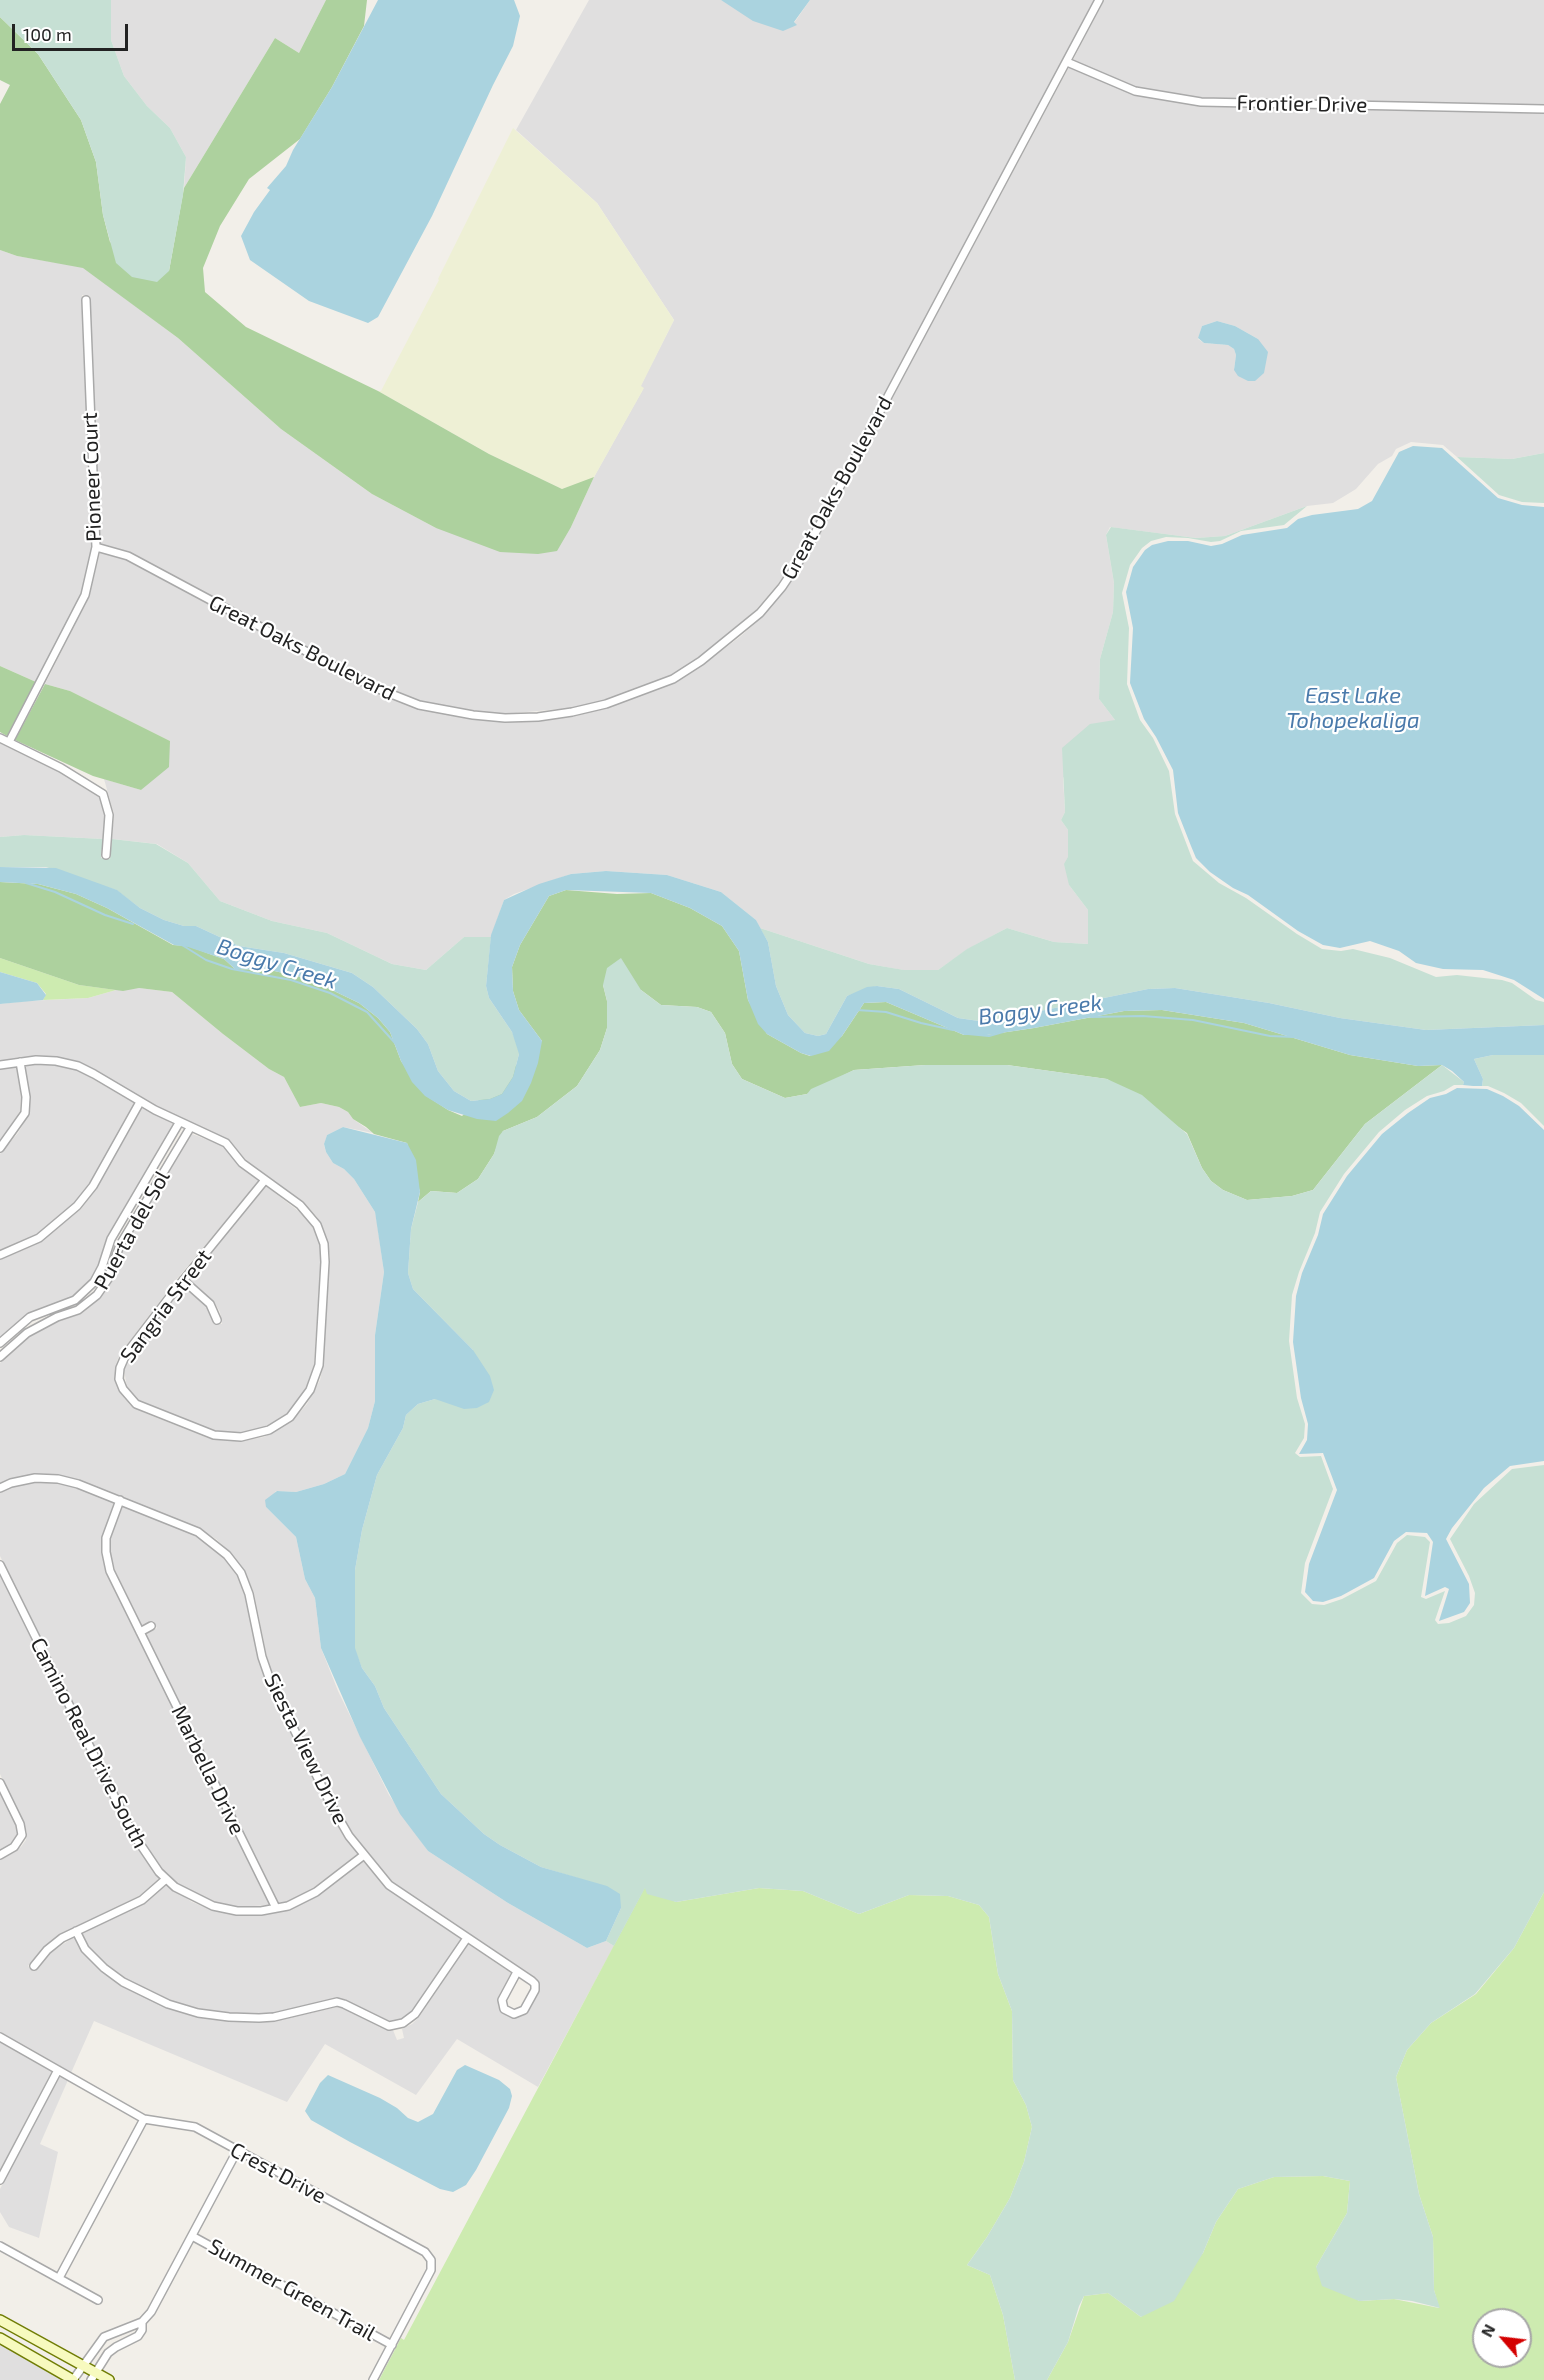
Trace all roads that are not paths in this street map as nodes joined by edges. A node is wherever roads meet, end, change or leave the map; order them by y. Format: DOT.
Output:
graph roads {
  1 [pos="1099,0"];
  2 [pos="1067,62"];
  3 [pos="1544,109"];
  4 [pos="86,300"];
  5 [pos="96,547"];
  6 [pos="0,738"];
  7 [pos="9,742"];
  8 [pos="106,855"];
  9 [pos="20,1062"];
  10 [pos="0,1065"];
  11 [pos="140,1102"];
  12 [pos="179,1123"];
  13 [pos="190,1128"];
  14 [pos="0,1148"];
  15 [pos="265,1180"];
  16 [pos="0,1255"];
  17 [pos="183,1280"];
  18 [pos="218,1320"];
  19 [pos="0,1343"];
  20 [pos="0,1357"];
  21 [pos="0,1488"];
  22 [pos="120,1500"];
  23 [pos="0,1565"];
  24 [pos="151,1626"];
  25 [pos="140,1632"];
  26 [pos="0,1783"];
  27 [pos="0,1855"];
  28 [pos="364,1855"];
  29 [pos="166,1879"];
  30 [pos="276,1908"];
  31 [pos="76,1931"];
  32 [pos="467,1938"];
  33 [pos="34,1966"];
  34 [pos="517,1972"];
  35 [pos="396,2026"];
  36 [pos="399,2035"];
  37 [pos="0,2037"];
  38 [pos="58,2070"];
  39 [pos="144,2119"];
  40 [pos="237,2151"];
  41 [pos="0,2180"];
  42 [pos="192,2236"];
  43 [pos="0,2246"];
  44 [pos="59,2278"];
  45 [pos="98,2300"];
  46 [pos="0,2320"];
  47 [pos="142,2322"];
  48 [pos="0,2338"];
  49 [pos="392,2345"];
  50 [pos="82,2366"];
  51 [pos="93,2377"];
  52 [pos="73,2380"];
  53 [pos="108,2380"];
  54 [pos="373,2380"];
  1 -- 2 [label="street, Great Oaks Boulevard"];
  2 -- 3 [label="street, Frontier Drive"];
  2 -- 5 [label="street, Great Oaks Boulevard"];
  4 -- 5 [label="street, Pioneer Court"];
  5 -- 7 [label="street, Pioneer Court"];
  6 -- 7 [label="street"];
  7 -- 8 [label="street"];
  9 -- 10 [label="street, Sangria Street"];
  9 -- 11 [label="street, Sangria Street"];
  9 -- 14 [label="street"];
  11 -- 12 [label="street, Sangria Street"];
  11 -- 16 [label="street"];
  12 -- 13 [label="street, Sangria Street"];
  12 -- 19 [label="street, Puerta del Sol"];
  13 -- 15 [label="street, Sangria Street"];
  13 -- 20 [label="street, Puerta del Sol"];
  15 -- 17 [label="street, Sangria Street"];
  15 -- 17 [label="street, Sangria Street"];
  17 -- 18 [label="street"];
  21 -- 22 [label="street, Siesta View Drive"];
  22 -- 25 [label="street, Marbella Drive"];
  22 -- 28 [label="street, Siesta View Drive"];
  23 -- 29 [label="street, Camino Real Drive South"];
  24 -- 25 [label="street"];
  25 -- 30 [label="street, Marbella Drive"];
  26 -- 27 [label="street"];
  28 -- 30 [label="street, Camino Real Drive South"];
  28 -- 32 [label="street, Siesta View Drive"];
  29 -- 30 [label="street, Camino Real Drive South"];
  29 -- 31 [label="street"];
  31 -- 33 [label="street"];
  31 -- 35 [label="street"];
  32 -- 34 [label="street, Siesta View Drive"];
  32 -- 35 [label="street"];
  34 -- 34 [label="street, Siesta View Drive"];
  35 -- 36 [label="street"];
  37 -- 38 [label="street, Crest Drive"];
  38 -- 39 [label="street, Crest Drive"];
  38 -- 41 [label="street"];
  39 -- 40 [label="street, Crest Drive"];
  39 -- 44 [label="street"];
  40 -- 42 [label="street"];
  40 -- 49 [label="street, Crest Drive"];
  42 -- 47 [label="street"];
  42 -- 49 [label="street, Summer Green Trail"];
  43 -- 44 [label="street"];
  44 -- 45 [label="street"];
  46 -- 50 [label="main road"];
  47 -- 50 [label="street"];
  47 -- 51 [label="street"];
  48 -- 52 [label="main road"];
  49 -- 54 [label="street, Crest Drive"];
  50 -- 51 [label="main road"];
  50 -- 52 [label="street"];
  51 -- 53 [label="main road"];
}
